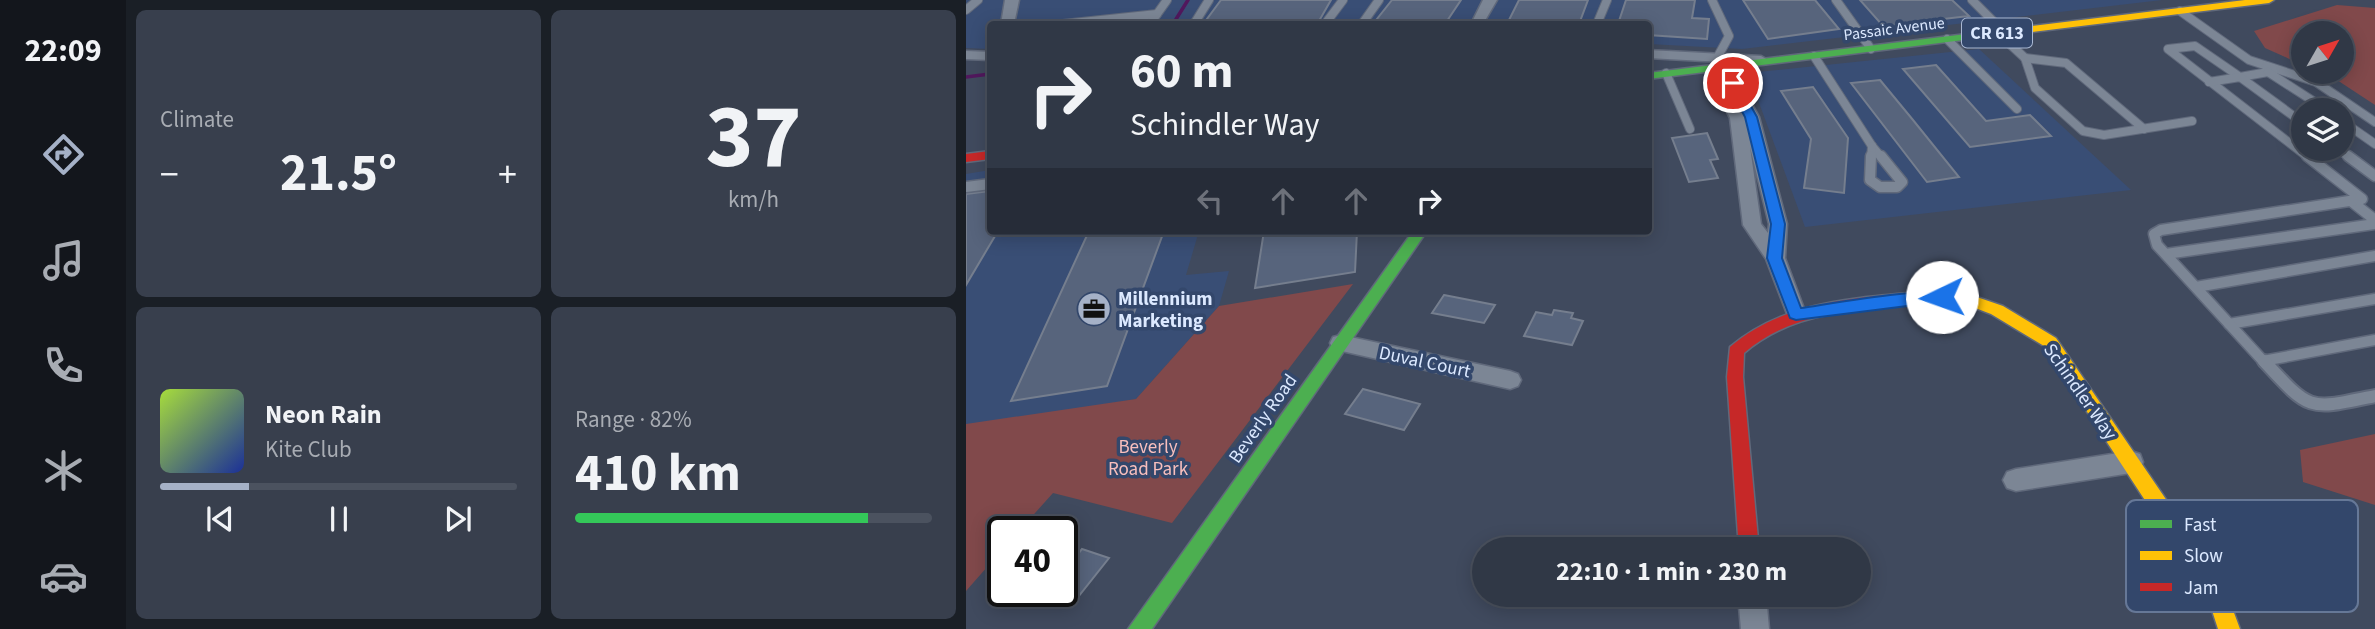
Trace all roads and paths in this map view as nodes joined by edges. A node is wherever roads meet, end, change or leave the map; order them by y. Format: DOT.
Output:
graph roads {
  1 [pos="978,0"];
  2 [pos="1012,0"];
  3 [pos="1167,0"];
  4 [pos="1209,0"];
  5 [pos="1343,0"];
  6 [pos="1379,0"];
  7 [pos="1490,0"];
  8 [pos="1607,0"];
  9 [pos="1712,0"];
  10 [pos="1836,0"];
  11 [pos="1972,0"];
  12 [pos="2269,0"];
  13 [pos="2213,7"];
  14 [pos="966,10"];
  15 [pos="2180,10"];
  16 [pos="1157,14"];
  17 [pos="1008,21"];
  18 [pos="1073,21"];
  19 [pos="1152,21"];
  20 [pos="1196,21"];
  21 [pos="1327,21"];
  22 [pos="1364,21"];
  23 [pos="1479,21"];
  24 [pos="1598,21"];
  25 [pos="2206,29"];
  26 [pos="2001,33"];
  27 [pos="1947,39"];
  28 [pos="1871,48"];
  29 [pos="1652,55"];
  30 [pos="1814,55"];
  31 [pos="2025,58"];
  32 [pos="1718,64"];
  33 [pos="2267,69"];
  34 [pos="1666,73"];
  35 [pos="1652,75"];
  36 [pos="2240,77"];
  37 [pos="2209,82"];
  38 [pos="2309,98"];
  39 [pos="2017,109"];
  40 [pos="2291,114"];
  41 [pos="2192,121"];
  42 [pos="2375,121"];
  43 [pos="1690,129"];
  44 [pos="2144,129"];
  45 [pos="2354,129"];
  46 [pos="2375,144"];
  47 [pos="1872,146"];
  48 [pos="987,155"];
  49 [pos="966,158"];
  50 [pos="2354,161"];
  51 [pos="2375,176"];
  52 [pos="987,184"];
  53 [pos="966,187"];
  54 [pos="2375,197"];
  55 [pos="2362,199"];
  56 [pos="2351,201"];
  57 [pos="2375,222"];
  58 [pos="1417,235"];
  59 [pos="2166,254"];
  60 [pos="2375,256"];
  61 [pos="1775,258"];
  62 [pos="2196,287"];
  63 [pos="2375,299"];
  64 [pos="1796,314"];
  65 [pos="2229,324"];
  66 [pos="2375,340"];
  67 [pos="1341,343"];
  68 [pos="2263,361"];
  69 [pos="1510,380"];
  70 [pos="2375,396"];
  71 [pos="2131,462"];
  72 [pos="2016,480"];
  73 [pos="2156,500"];
  74 [pos="1748,537"];
  75 [pos="1753,607"];
  76 [pos="2223,612"];
  77 [pos="1139,629"];
  78 [pos="1755,629"];
  79 [pos="2229,629"];
  1 -- 14 [label="lane"];
  2 -- 17 [label="street"];
  3 -- 16 [label="lane"];
  4 -- 20 [label="lane"];
  5 -- 21 [label="lane"];
  6 -- 22 [label="lane"];
  7 -- 23 [label="street"];
  8 -- 24 [label="lane"];
  9 -- 32 [label="lane"];
  10 -- 28 [label="lane"];
  11 -- 26 [label="lane"];
  12 -- 13 [label="street, Passaic Avenue / CR 613"];
  13 -- 15 [label="street, Passaic Avenue / CR 613"];
  13 -- 25 [label="lane"];
  15 -- 25 [label="lane"];
  15 -- 26 [label="street, Passaic Avenue / CR 613"];
  16 -- 18 [label="lane"];
  16 -- 19 [label="lane"];
  25 -- 33 [label="lane"];
  26 -- 27 [label="street, Passaic Avenue / CR 613"];
  26 -- 31 [label="lane"];
  27 -- 28 [label="street, Passaic Avenue / CR 613"];
  27 -- 39 [label="lane"];
  28 -- 30 [label="street, Passaic Avenue / CR 613"];
  29 -- 32 [label="street"];
  30 -- 32 [label="street, Passaic Avenue / CR 613"];
  30 -- 47 [label="lane"];
  31 -- 44 [label="lane"];
  31 -- 44 [label="lane"];
  32 -- 34 [label="street, Passaic Avenue / CR 613"];
  32 -- 61 [label="street"];
  32 -- 61 [label="street"];
  33 -- 36 [label="lane"];
  33 -- 38 [label="lane"];
  33 -- 42 [label="lane"];
  34 -- 35 [label="street, Passaic Avenue / CR 613"];
  34 -- 43 [label="lane"];
  36 -- 37 [label="lane"];
  36 -- 37 [label="lane"];
  36 -- 40 [label="lane"];
  37 -- 55 [label="lane"];
  41 -- 44 [label="lane"];
  45 -- 46 [label="lane"];
  47 -- 47 [label="lane"];
  48 -- 49 [label="street"];
  50 -- 51 [label="lane"];
  52 -- 53 [label="lane"];
  54 -- 55 [label="lane"];
  55 -- 56 [label="lane"];
  56 -- 57 [label="lane"];
  56 -- 59 [label="lane"];
  57 -- 59 [label="lane"];
  58 -- 67 [label="street, Beverly Road"];
  59 -- 62 [label="lane"];
  60 -- 62 [label="lane"];
  61 -- 64 [label="street"];
  62 -- 65 [label="lane"];
  63 -- 65 [label="lane"];
  64 -- 71 [label="street, Schindler Way"];
  64 -- 74 [label="street, Schindler Way"];
  65 -- 68 [label="lane"];
  66 -- 68 [label="lane"];
  67 -- 69 [label="street, Duval Court"];
  67 -- 77 [label="street, Beverly Road"];
  68 -- 70 [label="lane"];
  71 -- 72 [label="street"];
  71 -- 73 [label="street, Schindler Way"];
  75 -- 78 [label="street"];
  76 -- 79 [label="street, Schindler Way"];
}
